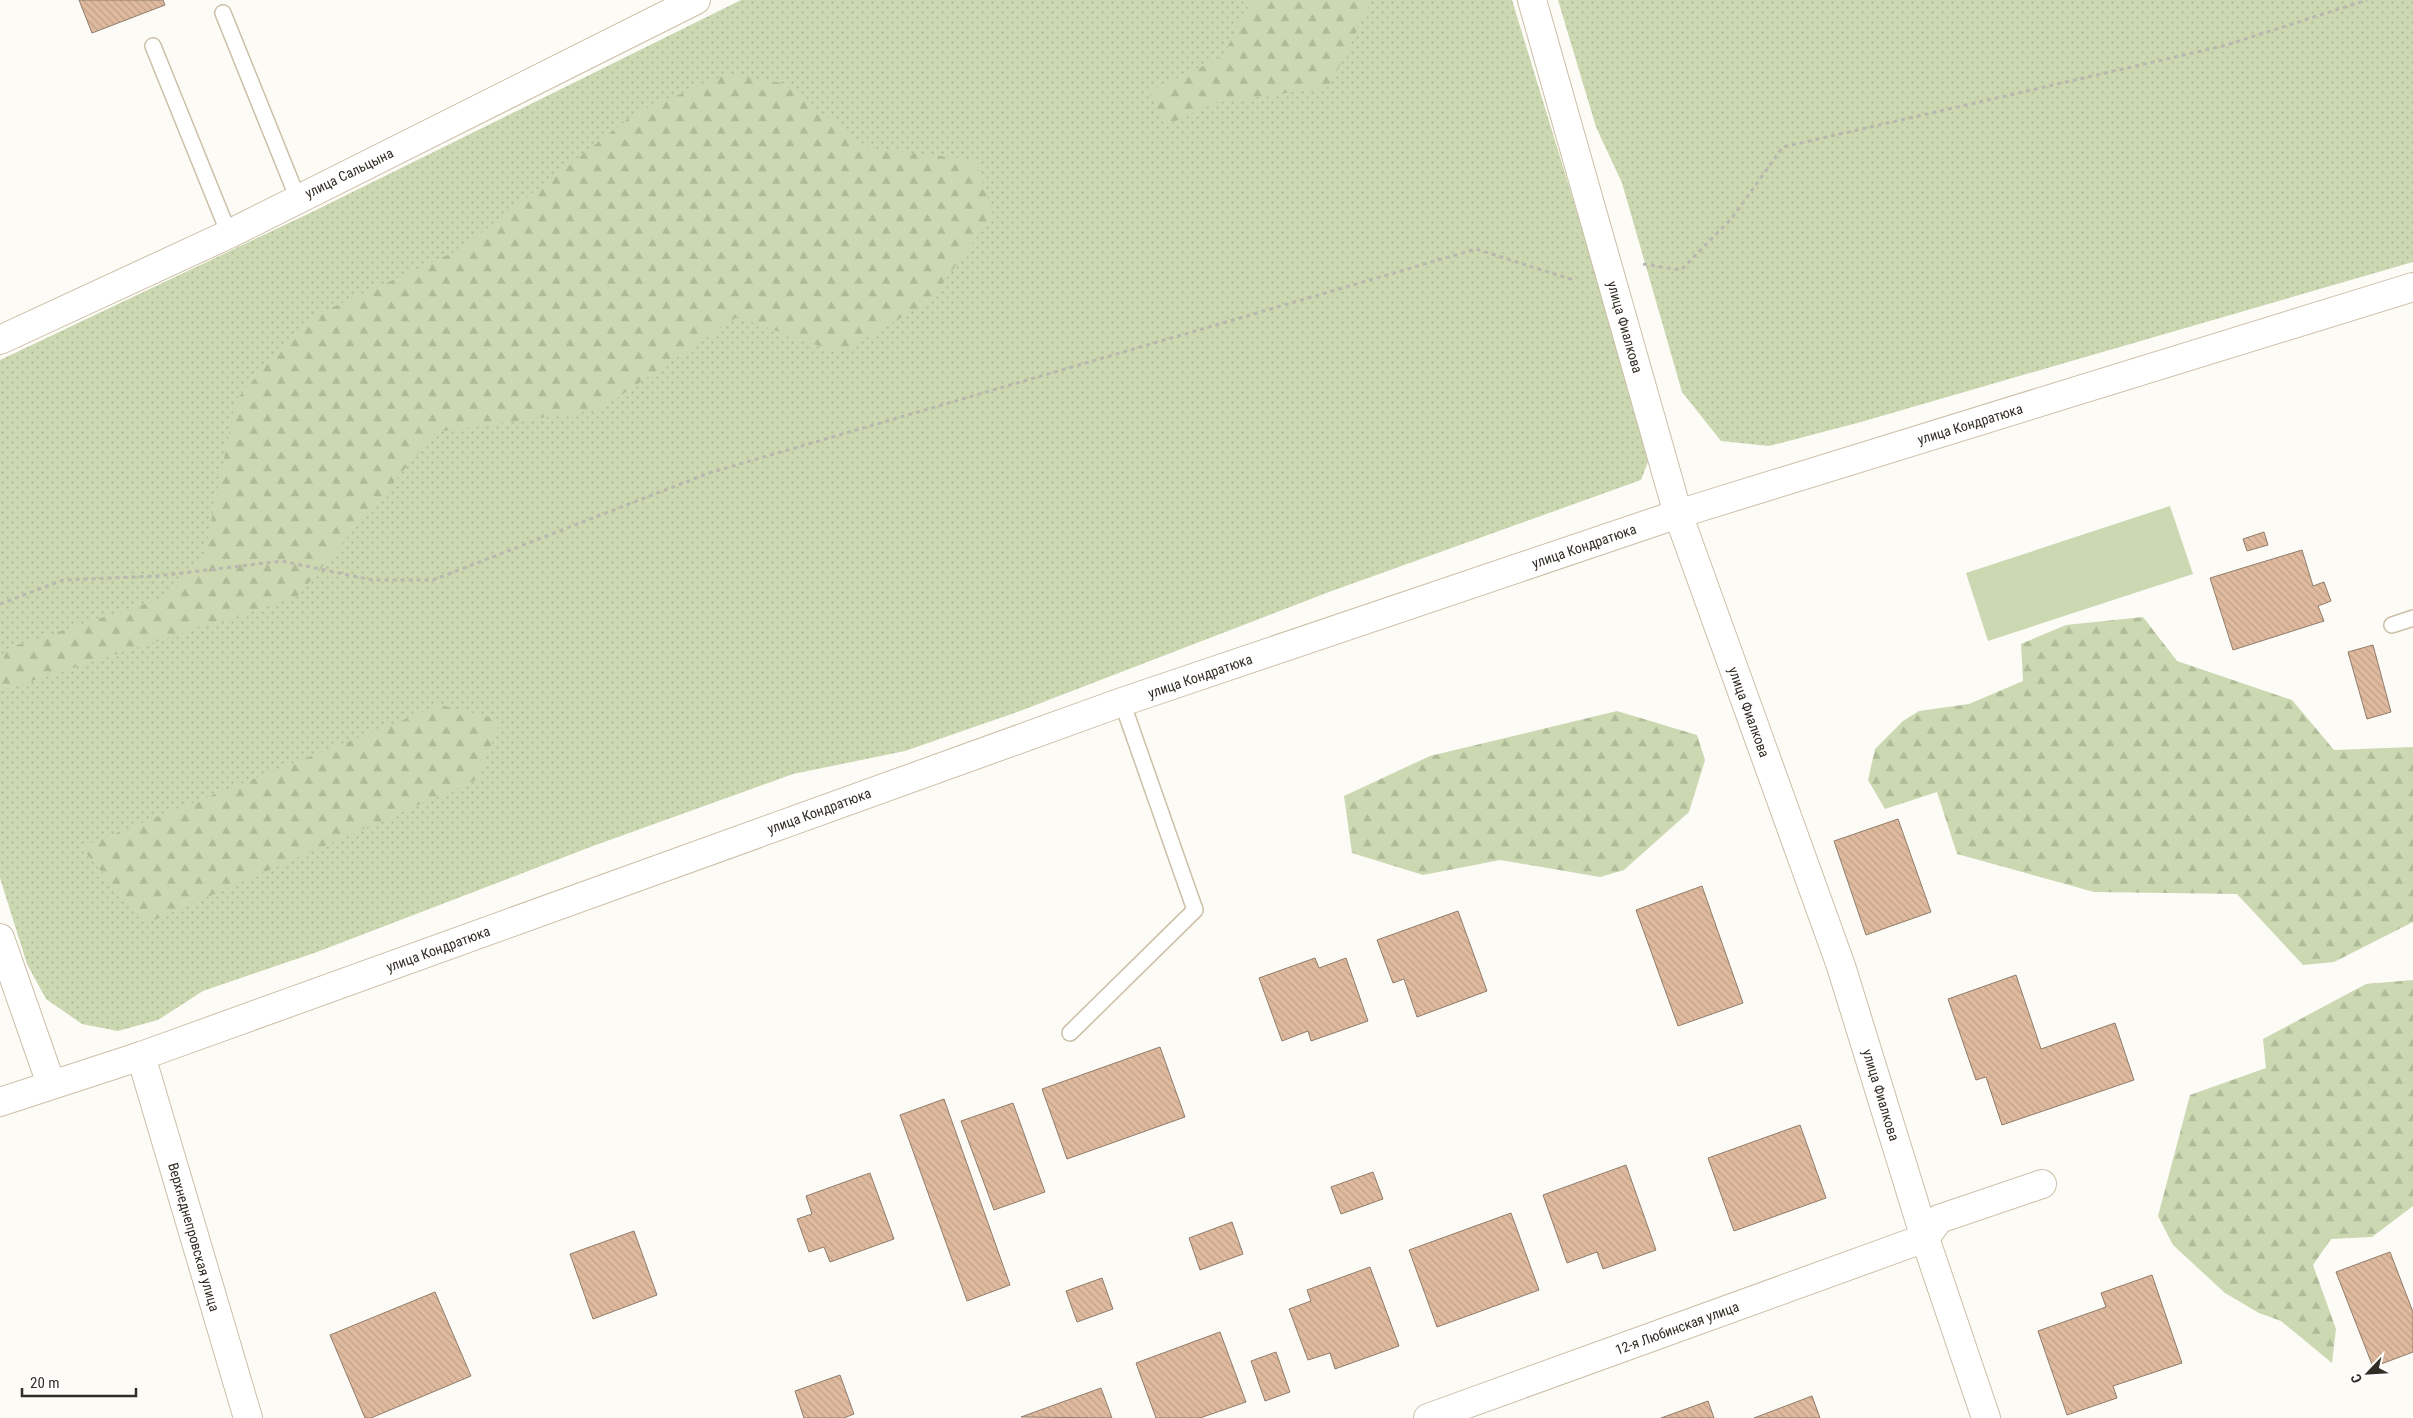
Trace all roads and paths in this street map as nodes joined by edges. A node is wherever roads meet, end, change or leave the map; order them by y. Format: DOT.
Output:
graph roads {
  1 [pos="696,0"];
  2 [pos="1532,0"];
  3 [pos="2367,0"];
  4 [pos="223,13"];
  5 [pos="153,46"];
  6 [pos="298,198"];
  7 [pos="229,234"];
  8 [pos="1608,270"];
  9 [pos="2413,287"];
  10 [pos="0,340"];
  11 [pos="1678,514"];
  12 [pos="0,604"];
  13 [pos="2413,618"];
  14 [pos="2392,625"];
  15 [pos="1122,702"];
  16 [pos="0,938"];
  17 [pos="1070,1033"];
  18 [pos="141,1056"];
  19 [pos="51,1084"];
  20 [pos="0,1102"];
  21 [pos="2042,1184"];
  22 [pos="1925,1238"];
  23 [pos="248,1418"];
  24 [pos="1428,1418"];
  25 [pos="1986,1418"];
  1 -- 6 [label="street, улица Сальцына"];
  2 -- 8 [label="street, улица Фиалкова"];
  3 -- 8 [label="path"];
  4 -- 6 [label="lane"];
  5 -- 7 [label="lane"];
  6 -- 7 [label="street, улица Сальцына"];
  7 -- 10 [label="street, улица Сальцына"];
  8 -- 11 [label="street, улица Фиалкова"];
  8 -- 12 [label="path"];
  9 -- 11 [label="street, улица Кондратюка"];
  11 -- 15 [label="street, улица Кондратюка"];
  11 -- 22 [label="street, улица Фиалкова"];
  13 -- 14 [label="lane"];
  15 -- 17 [label="lane"];
  15 -- 18 [label="street, улица Кондратюка"];
  16 -- 19 [label="street"];
  18 -- 19 [label="street, улица Кондратюка"];
  18 -- 23 [label="street, Верхнеднепровская улица"];
  19 -- 20 [label="street, улица Кондратюка"];
  21 -- 22 [label="street"];
  22 -- 24 [label="street, 12-я Любинская улица"];
  22 -- 25 [label="street, улица Фиалкова"];
}
